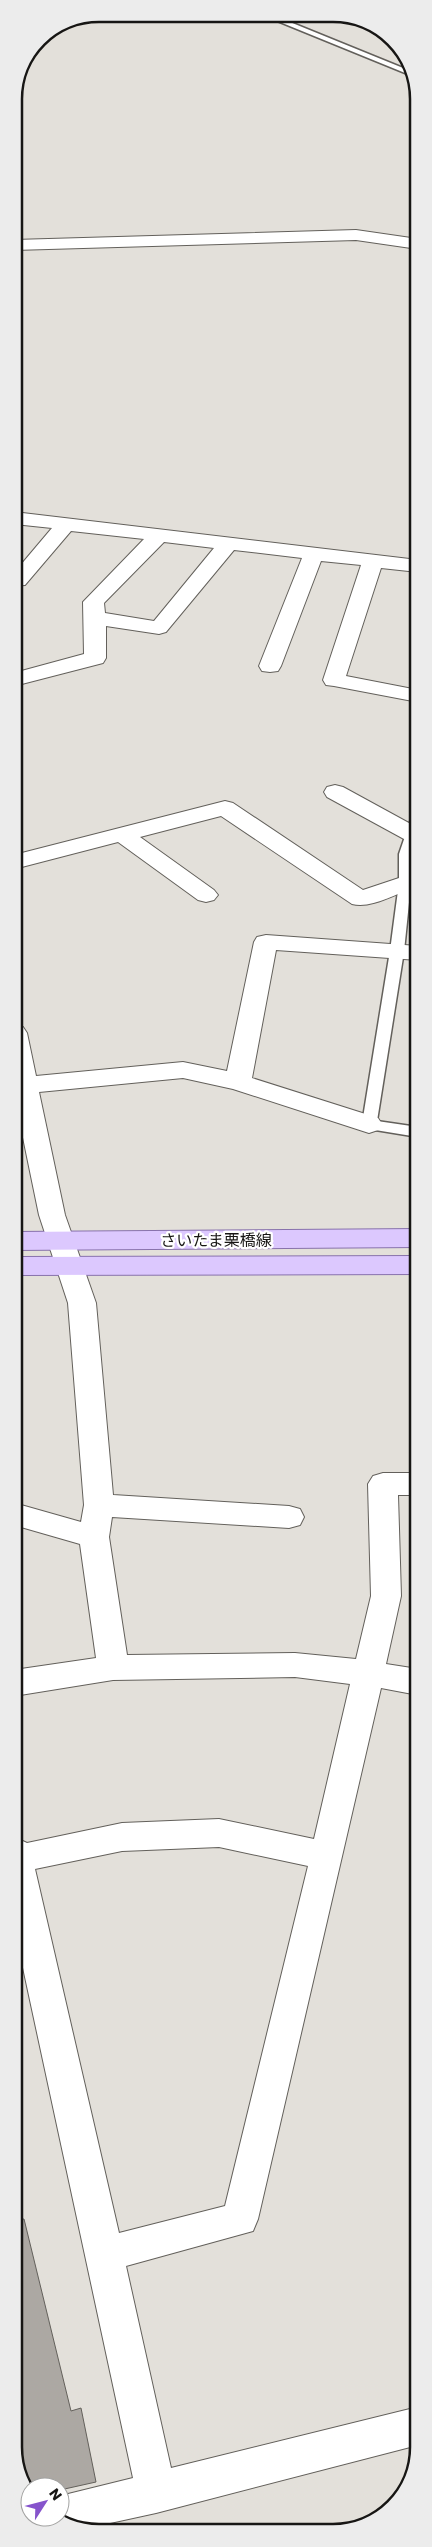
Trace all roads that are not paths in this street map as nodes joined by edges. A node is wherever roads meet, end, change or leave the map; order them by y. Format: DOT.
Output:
graph roads {
  1 [pos="286,23"];
  2 [pos="404,71"];
  3 [pos="409,243"];
  4 [pos="23,246"];
  5 [pos="23,519"];
  6 [pos="66,524"];
  7 [pos="160,535"];
  8 [pos="229,543"];
  9 [pos="314,553"];
  10 [pos="373,560"];
  11 [pos="409,565"];
  12 [pos="23,575"];
  13 [pos="95,618"];
  14 [pos="270,666"];
  15 [pos="23,678"];
  16 [pos="409,694"];
  17 [pos="335,792"];
  18 [pos="409,823"];
  19 [pos="121,834"];
  20 [pos="409,841"];
  21 [pos="23,860"];
  22 [pos="405,883"];
  23 [pos="206,895"];
  24 [pos="408,952"];
  25 [pos="238,1082"];
  26 [pos="23,1085"];
  27 [pos="23,1101"];
  28 [pos="369,1124"];
  29 [pos="409,1131"];
  30 [pos="409,1238"];
  31 [pos="23,1243"];
  32 [pos="65,1253"];
  33 [pos="23,1264"];
  34 [pos="409,1265"];
  35 [pos="410,1484"];
  36 [pos="99,1505"];
  37 [pos="23,1517"];
  38 [pos="290,1517"];
  39 [pos="94,1537"];
  40 [pos="113,1668"];
  41 [pos="369,1673"];
  42 [pos="410,1680"];
  43 [pos="23,1682"];
  44 [pos="23,1854"];
  45 [pos="327,1856"];
  46 [pos="23,1890"];
  47 [pos="105,2254"];
  48 [pos="410,2428"];
  49 [pos="156,2493"];
  50 [pos="70,2514"];
  1 -- 2 [label="lane"];
  3 -- 4 [label="street"];
  5 -- 6 [label="street"];
  6 -- 7 [label="street"];
  6 -- 12 [label="street"];
  7 -- 8 [label="street"];
  7 -- 13 [label="street"];
  8 -- 9 [label="street"];
  8 -- 13 [label="street"];
  9 -- 10 [label="street"];
  9 -- 14 [label="street"];
  10 -- 11 [label="street"];
  10 -- 16 [label="street"];
  13 -- 15 [label="street"];
  17 -- 18 [label="street"];
  19 -- 21 [label="street"];
  19 -- 22 [label="street"];
  19 -- 23 [label="street"];
  20 -- 22 [label="lane"];
  22 -- 24 [label="lane"];
  24 -- 25 [label="street"];
  24 -- 28 [label="lane"];
  25 -- 26 [label="street"];
  25 -- 28 [label="street"];
  27 -- 32 [label="street"];
  28 -- 29 [label="lane"];
  30 -- 32 [label="main road, さいたま栗橋線"];
  31 -- 32 [label="main road, さいたま栗橋線"];
  32 -- 33 [label="main road, さいたま栗橋線"];
  32 -- 34 [label="main road, さいたま栗橋線"];
  32 -- 36 [label="street"];
  35 -- 41 [label="street"];
  36 -- 38 [label="street"];
  36 -- 39 [label="street"];
  37 -- 39 [label="street"];
  39 -- 40 [label="street"];
  40 -- 41 [label="street"];
  40 -- 43 [label="street"];
  41 -- 42 [label="street"];
  41 -- 45 [label="street"];
  44 -- 45 [label="street"];
  45 -- 47 [label="street"];
  46 -- 47 [label="street"];
  47 -- 49 [label="street"];
  48 -- 49 [label="street"];
  49 -- 50 [label="street"];
}
